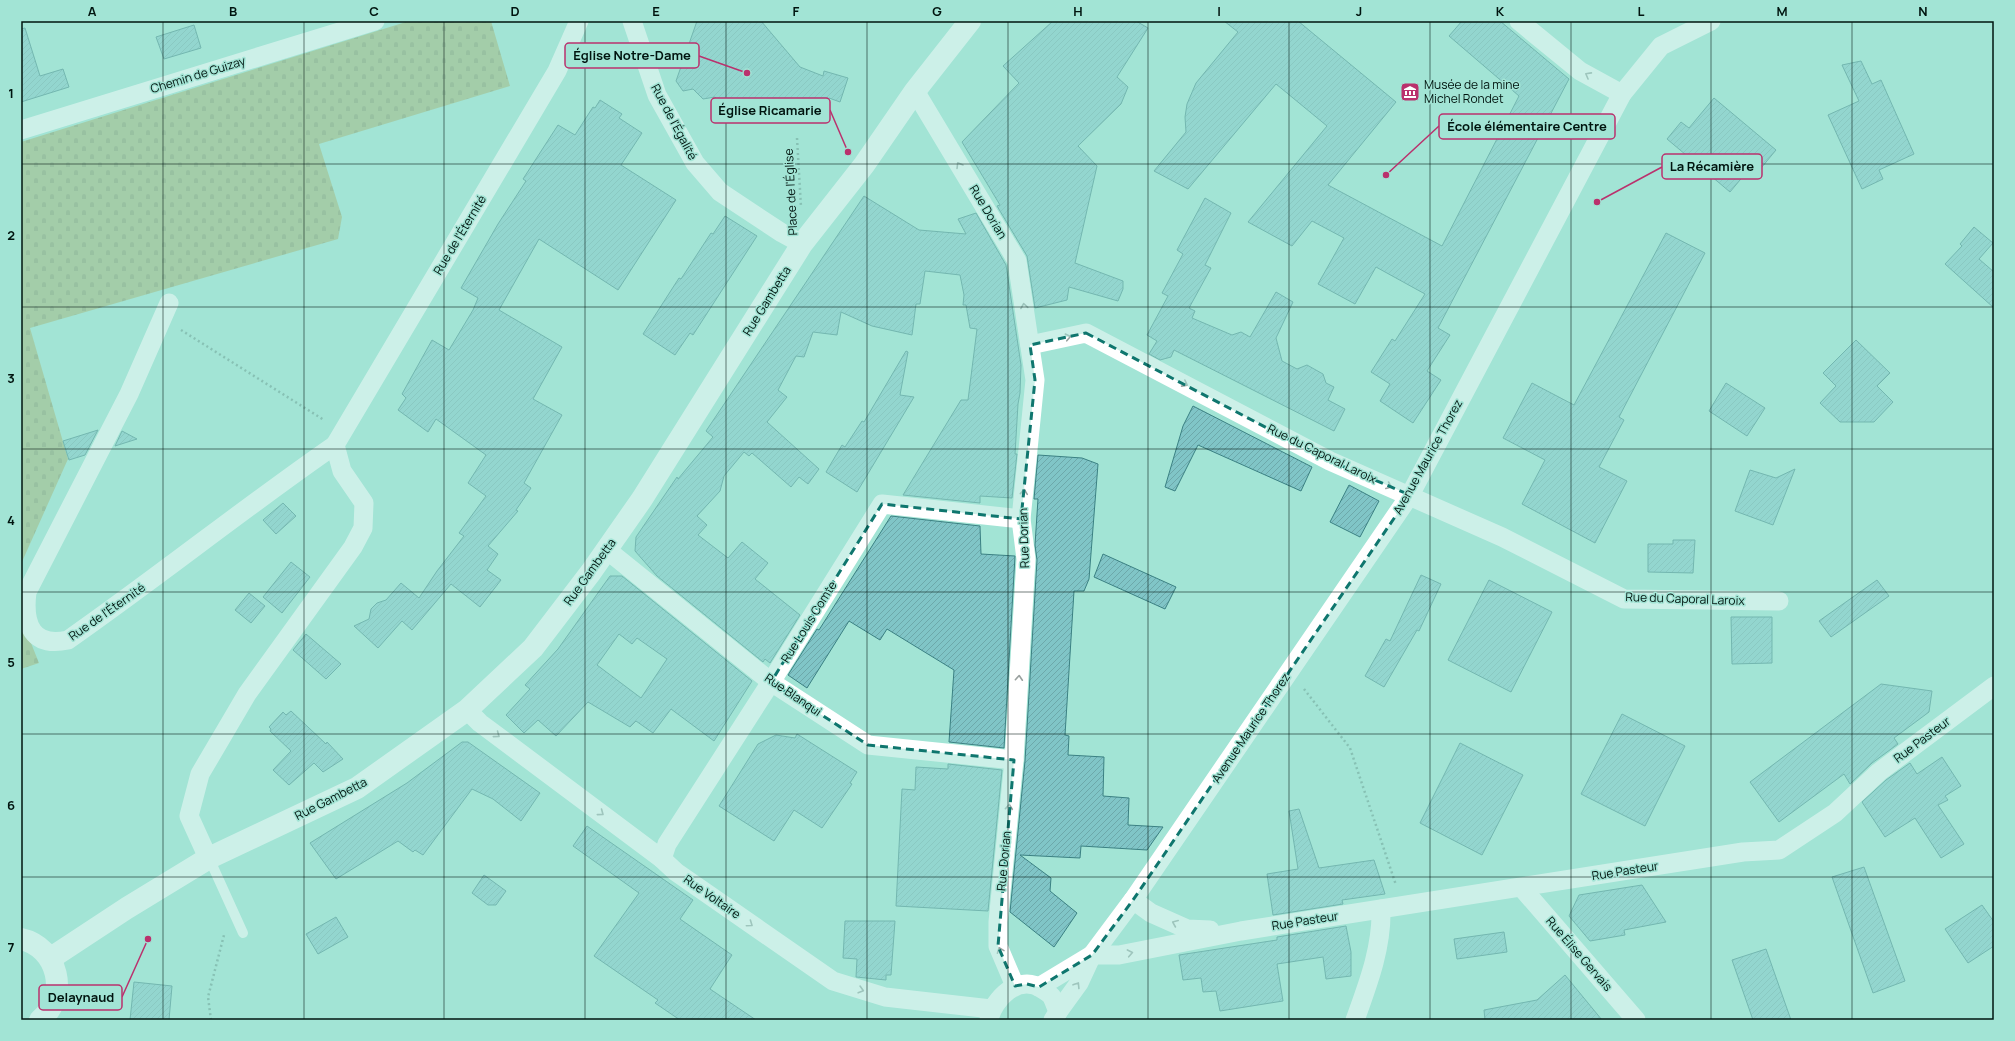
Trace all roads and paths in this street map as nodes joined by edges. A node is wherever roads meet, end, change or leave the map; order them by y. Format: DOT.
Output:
graph roads {
  1 [pos="375,21"];
  2 [pos="579,21"];
  3 [pos="632,21"];
  4 [pos="970,21"];
  5 [pos="1519,21"];
  6 [pos="1711,21"];
  7 [pos="915,91"];
  8 [pos="1622,94"];
  9 [pos="21,130"];
  10 [pos="797,138"];
  11 [pos="802,244"];
  12 [pos="166,310"];
  13 [pos="1030,345"];
  14 [pos="339,438"];
  15 [pos="1410,495"];
  16 [pos="1021,519"];
  17 [pos="607,550"];
  18 [pos="1779,601"];
  19 [pos="1289,671"];
  20 [pos="771,682"];
  21 [pos="1994,686"];
  22 [pos="467,710"];
  23 [pos="1014,760"];
  24 [pos="209,858"];
  25 [pos="662,859"];
  26 [pos="1522,888"];
  27 [pos="1134,900"];
  28 [pos="1403,906"];
  29 [pos="231,907"];
  30 [pos="1381,909"];
  31 [pos="1240,931"];
  32 [pos="243,933"];
  33 [pos="21,939"];
  34 [pos="1092,955"];
  35 [pos="51,958"];
  36 [pos="1015,986"];
  37 [pos="1039,987"];
  38 [pos="990,1014"];
  39 [pos="1056,1016"];
  40 [pos="40,1020"];
  41 [pos="211,1020"];
  42 [pos="1355,1020"];
  43 [pos="1636,1020"];
  1 -- 9 [label="street, Chemin de Guizay"];
  2 -- 14 [label="street, Rue de l'Éternité"];
  3 -- 11 [label="street, Rue de l'Égalité"];
  4 -- 7 [label="main road, Rue Gambetta"];
  8 -- 5 [label="street, one-way"];
  6 -- 8 [label="street, Avenue Maurice Thorez"];
  7 -- 11 [label="main road, Rue Gambetta"];
  13 -- 7 [label="street, Rue Dorian, one-way"];
  8 -- 15 [label="street, Avenue Maurice Thorez"];
  10 -- 11 [label="path, Place de l'Église"];
  11 -- 17 [label="main road, Rue Gambetta"];
  12 -- 14 [label="path"];
  12 -- 14 [label="street, Rue de l'Éternité"];
  13 -- 15 [label="street, Rue du Caporal Laroix, one-way"];
  16 -- 13 [label="street, Rue Dorian, one-way"];
  14 -- 24 [label="street"];
  15 -- 18 [label="street, Rue du Caporal Laroix"];
  15 -- 19 [label="street, Avenue Maurice Thorez"];
  16 -- 20 [label="street, Rue Louis Comte"];
  23 -- 16 [label="street, Rue Dorian, one-way"];
  17 -- 20 [label="street, Rue Blanqui"];
  17 -- 22 [label="main road, Rue Gambetta"];
  19 -- 27 [label="street, Avenue Maurice Thorez"];
  19 -- 28 [label="path"];
  20 -- 23 [label="street, Rue Blanqui"];
  20 -- 25 [label="street, Rue Louis Comte"];
  21 -- 26 [label="street, Rue Pasteur"];
  22 -- 24 [label="main road, Rue Gambetta"];
  22 -- 25 [label="street, Rue Voltaire, one-way"];
  36 -- 23 [label="street, Rue Dorian, one-way"];
  24 -- 29 [label="lane"];
  24 -- 35 [label="main road, Rue Gambetta"];
  25 -- 38 [label="street, Rue Voltaire, one-way"];
  26 -- 28 [label="street, Rue Pasteur"];
  26 -- 43 [label="street, Rue Élise Gervais"];
  31 -- 27 [label="street, Rue Pasteur, one-way"];
  27 -- 34 [label="street, Avenue Maurice Thorez"];
  28 -- 30 [label="street, Rue Pasteur"];
  29 -- 32 [label="lane"];
  29 -- 41 [label="path"];
  30 -- 31 [label="street, Rue Pasteur"];
  30 -- 42 [label="street"];
  34 -- 31 [label="street, Rue Pasteur, one-way"];
  33 -- 35 [label="main road"];
  34 -- 37 [label="street, Avenue Maurice Thorez"];
  39 -- 34 [label="street, Avenue Maurice Thorez, one-way"];
  35 -- 40 [label="main road"];
  36 -- 37 [label="street"];
  36 -- 38 [label="street"];
  37 -- 39 [label="street"];
}
